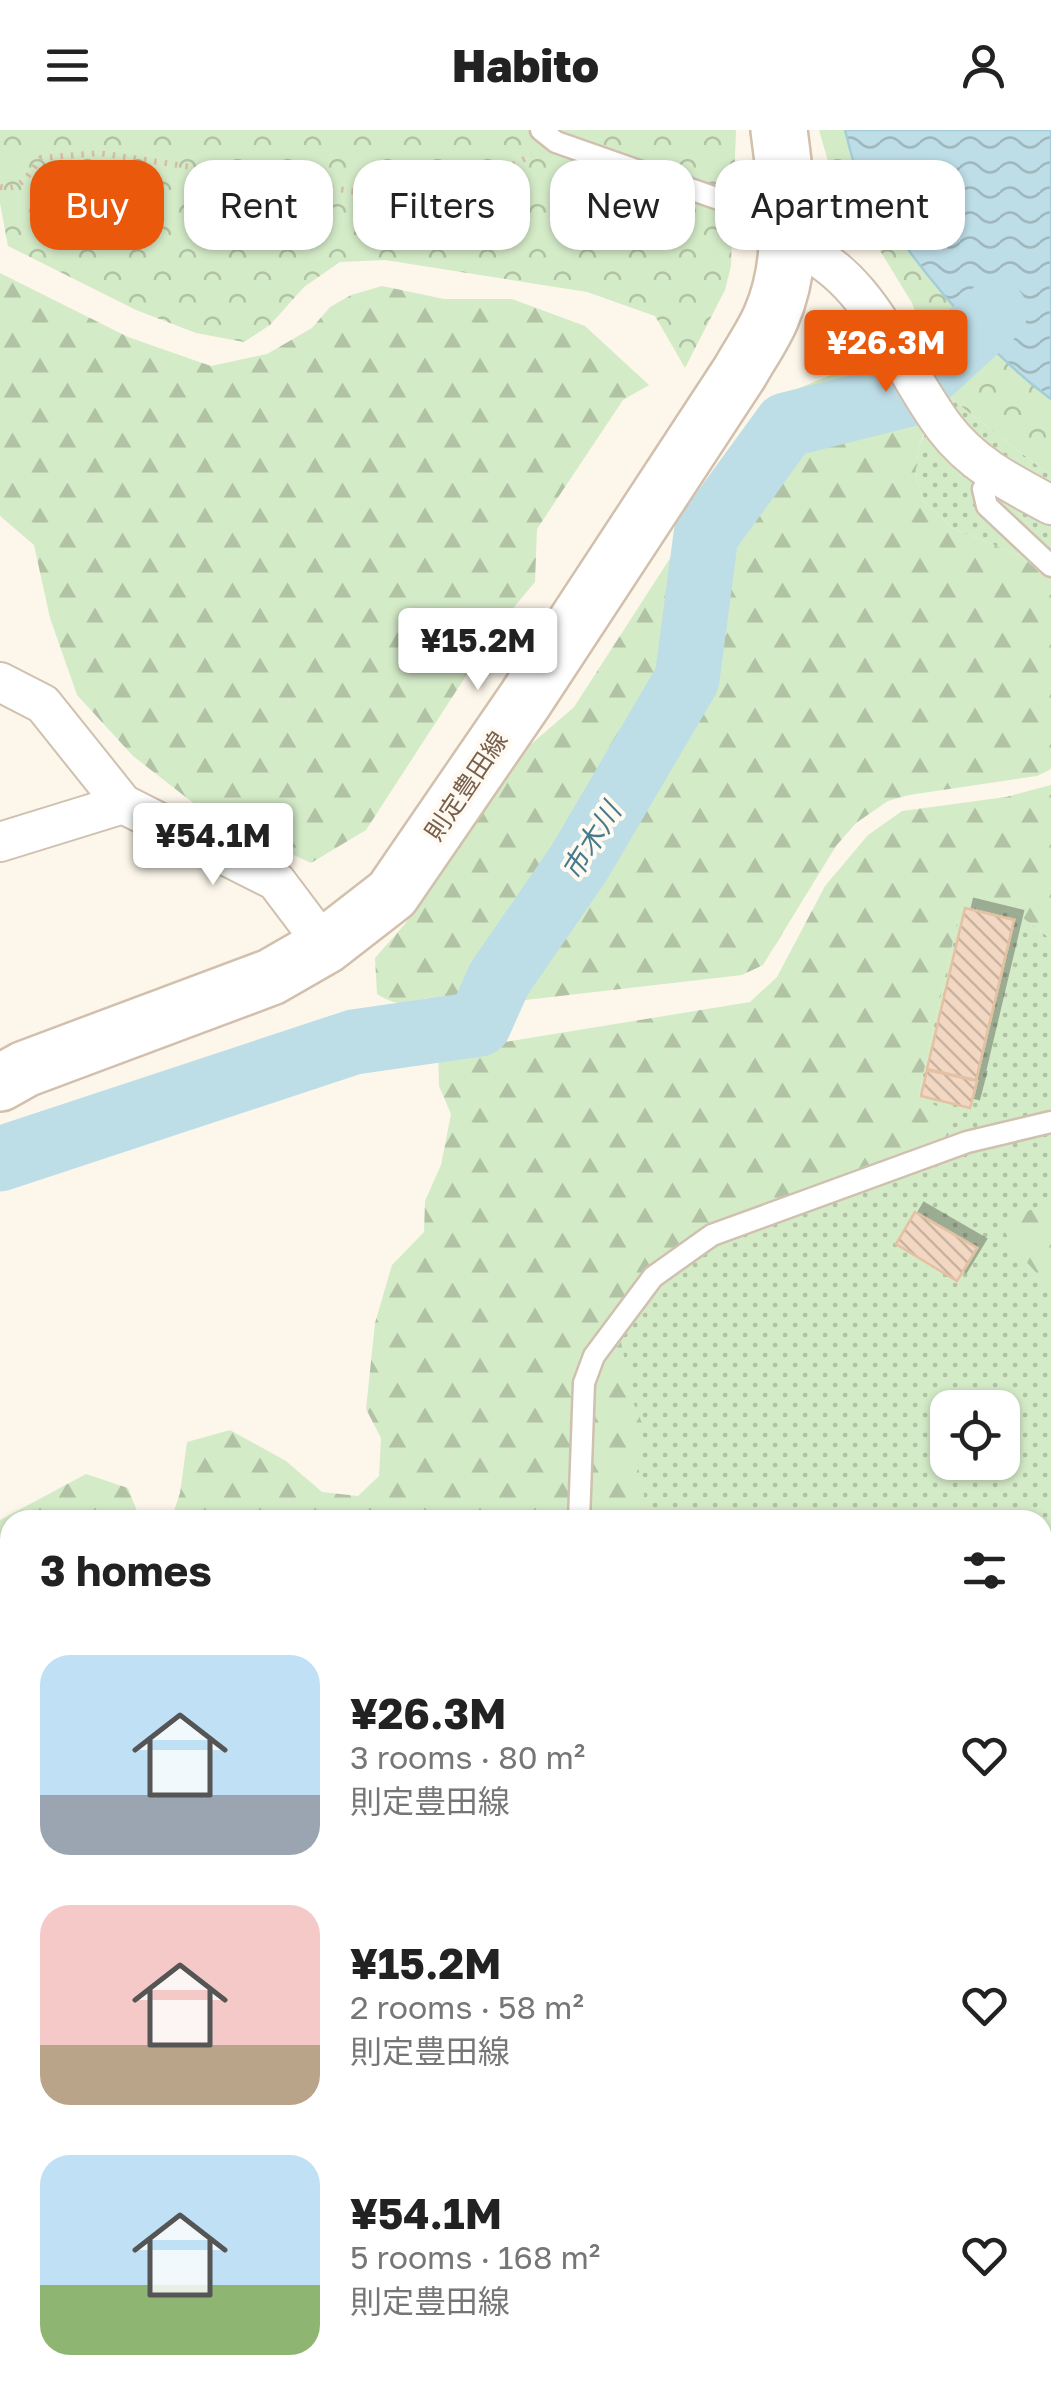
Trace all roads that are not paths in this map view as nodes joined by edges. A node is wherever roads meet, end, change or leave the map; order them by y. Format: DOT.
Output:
graph roads {
  1 [pos="779,130"];
  2 [pos="548,136"];
  3 [pos="782,160"];
  4 [pos="715,197"];
  5 [pos="786,250"];
  6 [pos="809,250"];
  7 [pos="994,474"];
  8 [pos="1051,505"];
  9 [pos="1051,566"];
  10 [pos="0,682"];
  11 [pos="123,804"];
  12 [pos="0,842"];
  13 [pos="325,946"];
  14 [pos="0,1083"];
  15 [pos="1051,1122"];
  16 [pos="579,1510"];
  1 -- 3 [label="main road, 則定豊田線"];
  2 -- 4 [label="lane"];
  5 -- 13 [label="main road, 則定豊田線"];
  6 -- 7 [label="street"];
  7 -- 8 [label="street"];
  7 -- 9 [label="lane"];
  10 -- 11 [label="street"];
  11 -- 12 [label="street"];
  11 -- 13 [label="street"];
  13 -- 14 [label="main road, 則定豊田線"];
  15 -- 16 [label="lane"];
}
